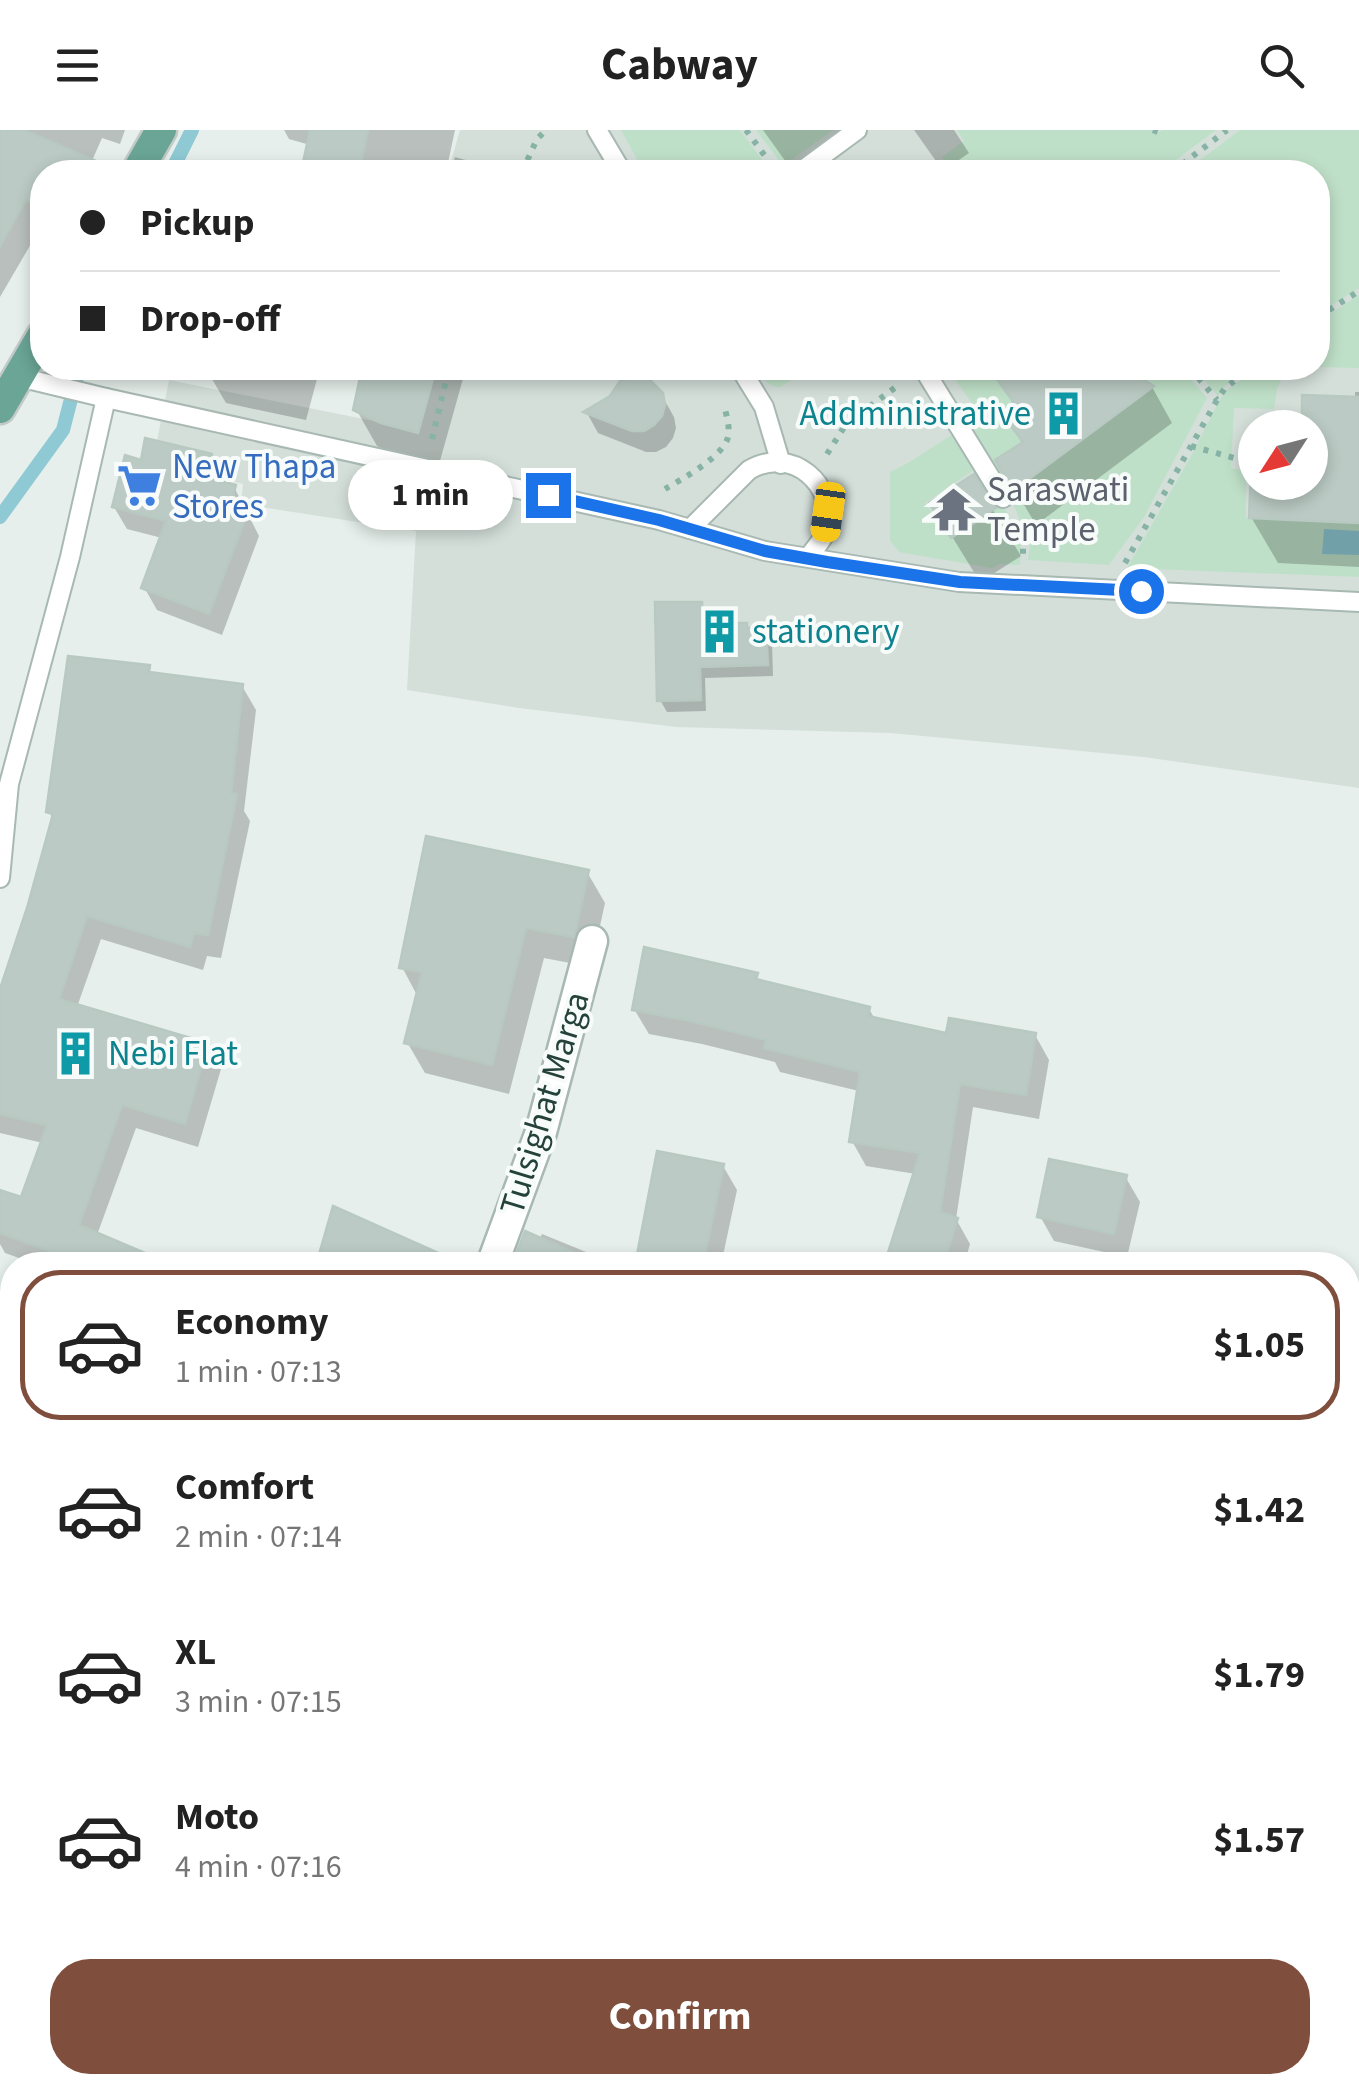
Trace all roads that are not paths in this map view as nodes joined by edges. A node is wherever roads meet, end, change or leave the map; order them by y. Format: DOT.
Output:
graph roads {
  1 [pos="161,130"];
  2 [pos="597,130"];
  3 [pos="857,130"];
  4 [pos="144,160"];
  5 [pos="615,160"];
  6 [pos="816,160"];
  7 [pos="30,357"];
  8 [pos="19,377"];
  9 [pos="30,380"];
  10 [pos="31,380"];
  11 [pos="747,380"];
  12 [pos="930,380"];
  13 [pos="106,398"];
  14 [pos="0,408"];
  15 [pos="781,464"];
  16 [pos="1002,498"];
  17 [pos="690,529"];
  18 [pos="808,557"];
  19 [pos="1359,602"];
  20 [pos="0,878"];
  21 [pos="592,941"];
  22 [pos="497,1252"];
  1 -- 4 [label="main road"];
  2 -- 5 [label="lane"];
  3 -- 6 [label="lane"];
  7 -- 8 [label="main road"];
  8 -- 9 [label="lane"];
  8 -- 14 [label="main road"];
  10 -- 13 [label="lane"];
  11 -- 15 [label="lane"];
  12 -- 16 [label="lane"];
  13 -- 17 [label="lane"];
  13 -- 20 [label="lane"];
  15 -- 17 [label="lane"];
  15 -- 18 [label="lane"];
  17 -- 18 [label="lane"];
  18 -- 19 [label="lane"];
  21 -- 22 [label="street, Tulsighat Marga"];
}
